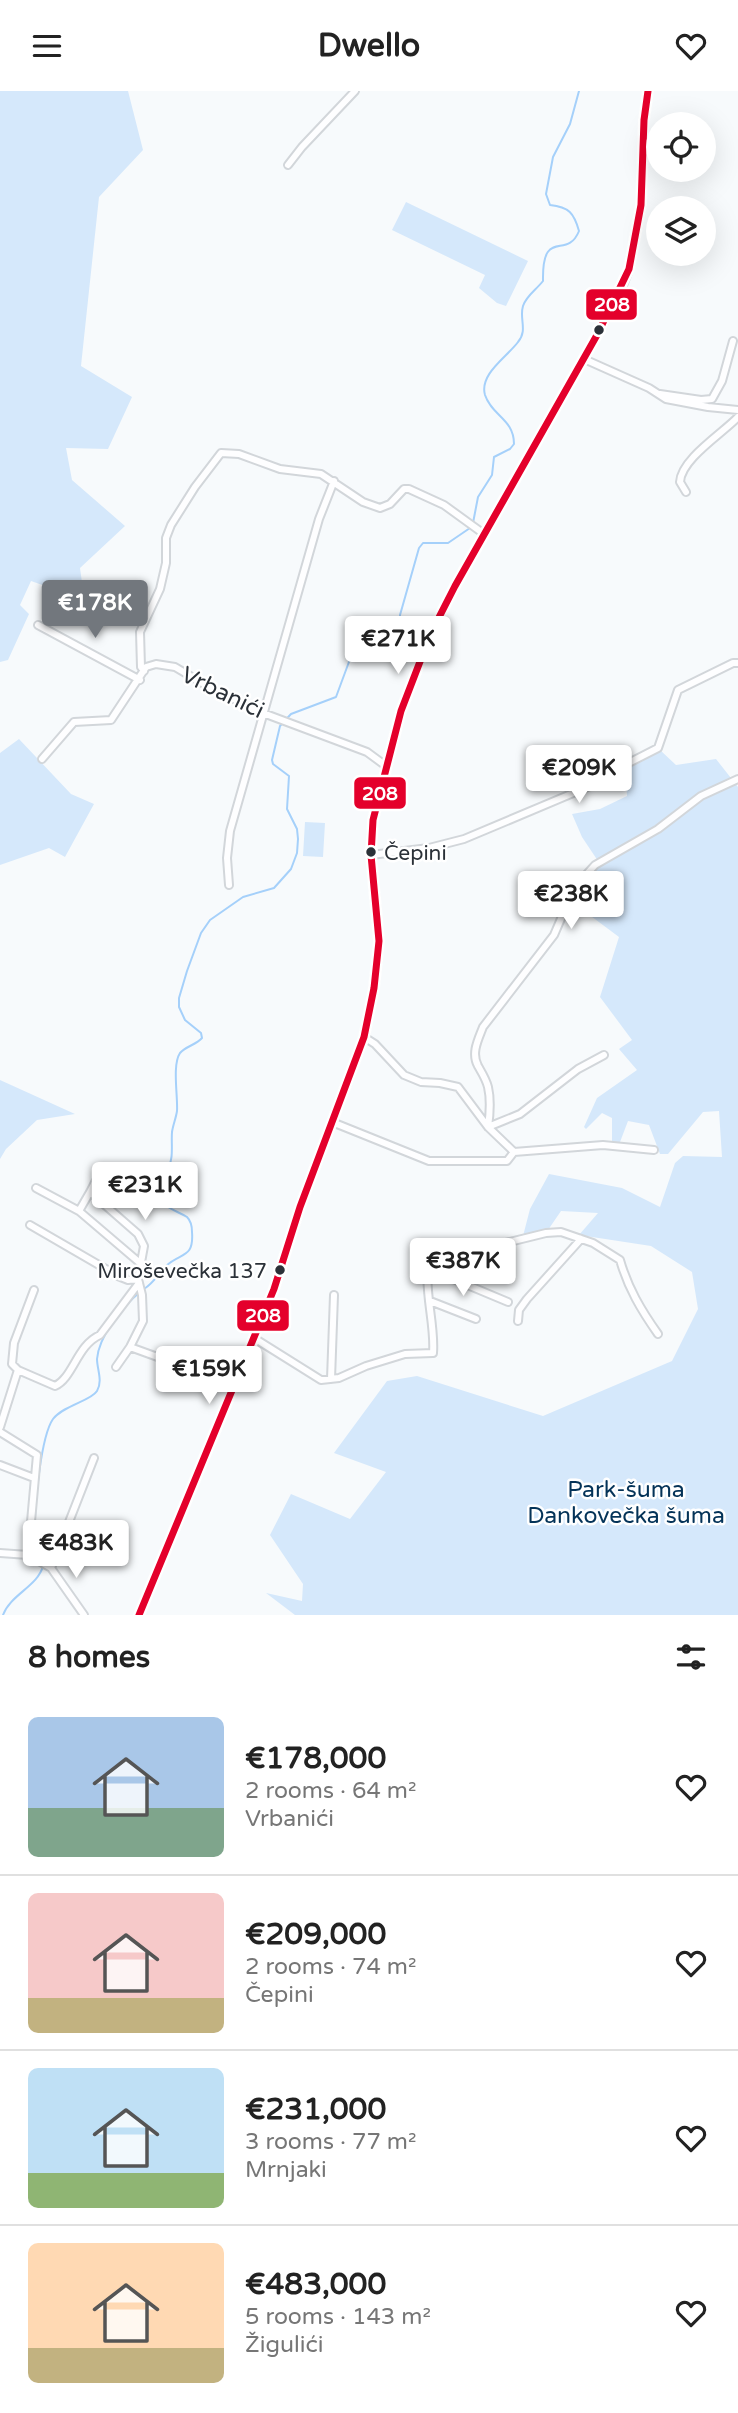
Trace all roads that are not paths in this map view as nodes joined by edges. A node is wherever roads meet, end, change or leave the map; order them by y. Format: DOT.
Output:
graph roads {
  1 [pos="355,91"];
  2 [pos="648,91"];
  3 [pos="288,165"];
  4 [pos="733,341"];
  5 [pos="584,359"];
  6 [pos="660,394"];
  7 [pos="738,410"];
  8 [pos="738,417"];
  9 [pos="334,481"];
  10 [pos="686,492"];
  11 [pos="484,534"];
  12 [pos="38,625"];
  13 [pos="738,663"];
  14 [pos="144,671"];
  15 [pos="139,680"];
  16 [pos="263,713"];
  17 [pos="42,759"];
  18 [pos="386,766"];
  19 [pos="738,779"];
  20 [pos="372,855"];
  21 [pos="229,885"];
  22 [pos="364,1037"];
  23 [pos="604,1055"];
  24 [pos="332,1122"];
  25 [pos="488,1127"];
  26 [pos="654,1150"];
  27 [pos="514,1152"];
  28 [pos="102,1169"];
  29 [pos="36,1188"];
  30 [pos="90,1192"];
  31 [pos="79,1211"];
  32 [pos="30,1225"];
  33 [pos="581,1239"];
  34 [pos="140,1263"];
  35 [pos="429,1269"];
  36 [pos="139,1283"];
  37 [pos="34,1290"];
  38 [pos="334,1295"];
  39 [pos="430,1301"];
  40 [pos="508,1302"];
  41 [pos="476,1319"];
  42 [pos="518,1321"];
  43 [pos="658,1334"];
  44 [pos="254,1338"];
  45 [pos="130,1347"];
  46 [pos="116,1367"];
  47 [pos="18,1370"];
  48 [pos="237,1378"];
  49 [pos="331,1379"];
  50 [pos="0,1429"];
  51 [pos="94,1458"];
  52 [pos="0,1465"];
  53 [pos="34,1478"];
  54 [pos="0,1553"];
  55 [pos="28,1555"];
  56 [pos="50,1567"];
  57 [pos="84,1615"];
  58 [pos="139,1615"];
  1 -- 3 [label="street"];
  2 -- 5 [label="main road"];
  4 -- 6 [label="street"];
  5 -- 6 [label="street"];
  5 -- 11 [label="main road"];
  6 -- 7 [label="street"];
  8 -- 10 [label="street"];
  9 -- 11 [label="street"];
  9 -- 14 [label="street"];
  9 -- 16 [label="street"];
  11 -- 18 [label="main road"];
  12 -- 15 [label="street"];
  13 -- 20 [label="street"];
  14 -- 15 [label="street"];
  14 -- 16 [label="street, Vrbanići"];
  15 -- 17 [label="street"];
  16 -- 18 [label="street, Vrbanići"];
  16 -- 21 [label="street"];
  18 -- 20 [label="main road"];
  19 -- 25 [label="street"];
  20 -- 22 [label="main road"];
  22 -- 24 [label="main road"];
  22 -- 25 [label="street"];
  23 -- 25 [label="street"];
  24 -- 27 [label="street"];
  24 -- 44 [label="main road"];
  25 -- 27 [label="street"];
  26 -- 27 [label="street"];
  28 -- 30 [label="street"];
  29 -- 31 [label="street"];
  30 -- 31 [label="street"];
  30 -- 34 [label="street"];
  31 -- 34 [label="street"];
  32 -- 36 [label="street"];
  33 -- 35 [label="street"];
  33 -- 42 [label="street"];
  33 -- 43 [label="street"];
  34 -- 36 [label="street"];
  35 -- 39 [label="street"];
  35 -- 40 [label="street"];
  36 -- 45 [label="street"];
  36 -- 47 [label="street"];
  37 -- 47 [label="street"];
  38 -- 49 [label="street"];
  39 -- 41 [label="street"];
  39 -- 49 [label="street"];
  44 -- 48 [label="main road"];
  44 -- 49 [label="street"];
  45 -- 46 [label="street"];
  45 -- 48 [label="street"];
  47 -- 50 [label="street"];
  48 -- 58 [label="main road"];
  50 -- 53 [label="street"];
  51 -- 56 [label="street"];
  52 -- 53 [label="street"];
  53 -- 55 [label="street"];
  54 -- 55 [label="street"];
  55 -- 56 [label="street"];
  56 -- 57 [label="street"];
}
